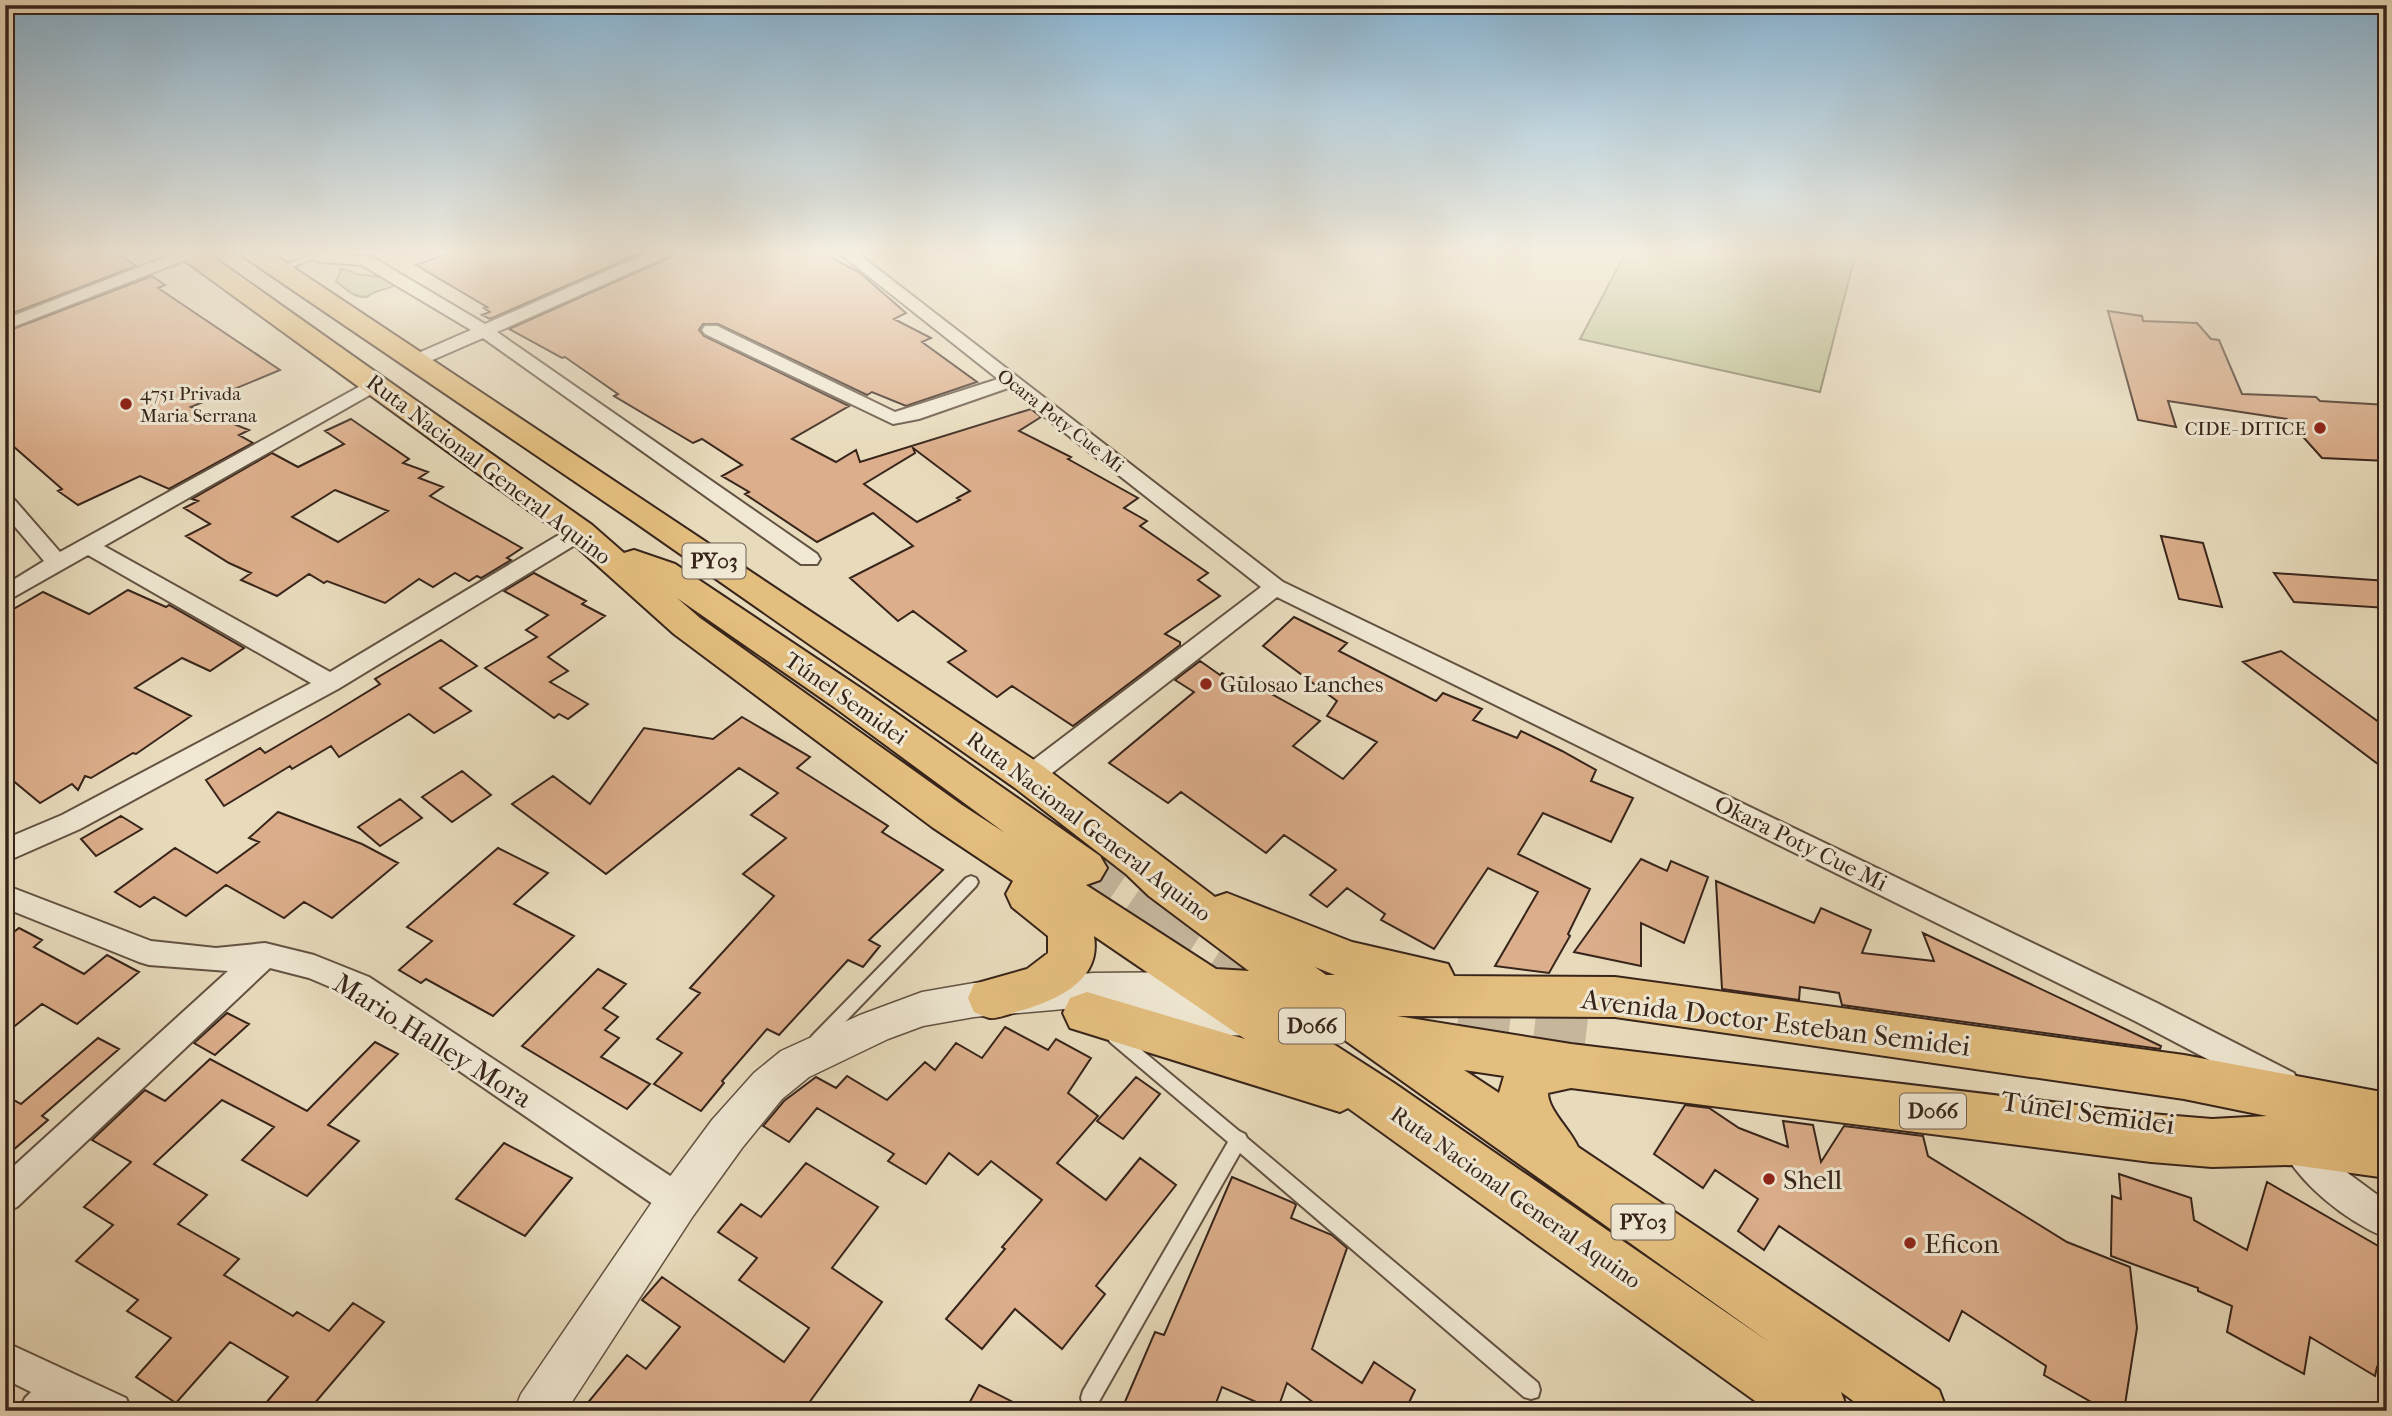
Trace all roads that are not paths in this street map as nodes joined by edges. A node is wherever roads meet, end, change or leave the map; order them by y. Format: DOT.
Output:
graph roads {
  1 [pos="23,318"];
  2 [pos="281,318"];
  3 [pos="351,318"];
  4 [pos="462,318"];
  5 [pos="510,318"];
  6 [pos="931,318"];
  7 [pos="5,325"];
  8 [pos="482,330"];
  9 [pos="711,330"];
  10 [pos="415,361"];
  11 [pos="1011,381"];
  12 [pos="375,384"];
  13 [pos="5,501"];
  14 [pos="588,539"];
  15 [pos="88,545"];
  16 [pos="809,559"];
  17 [pos="57,563"];
  18 [pos="1275,587"];
  19 [pos="5,595"];
  20 [pos="330,682"];
  21 [pos="1029,777"];
  22 [pos="947,816"];
  23 [pos="5,851"];
  24 [pos="1085,868"];
  25 [pos="971,882"];
  26 [pos="1164,884"];
  27 [pos="5,896"];
  28 [pos="265,955"];
  29 [pos="1206,988"];
  30 [pos="1319,995"];
  31 [pos="1615,997"];
  32 [pos="991,998"];
  33 [pos="1087,1013"];
  34 [pos="1254,1019"];
  35 [pos="1369,1032"];
  36 [pos="1581,1055"];
  37 [pos="795,1064"];
  38 [pos="1376,1099"];
  39 [pos="2387,1116"];
  40 [pos="2309,1122"];
  41 [pos="1239,1139"];
  42 [pos="2387,1154"];
  43 [pos="1580,1178"];
  44 [pos="5,1196"];
  45 [pos="678,1201"];
  46 [pos="2387,1221"];
  47 [pos="5,1360"];
  48 [pos="1531,1390"];
  49 [pos="1090,1398"];
  50 [pos="51,1399"];
  51 [pos="113,1411"];
  52 [pos="538,1411"];
  53 [pos="1819,1411"];
  54 [pos="1918,1411"];
  1 -- 7 [label="street"];
  2 -- 12 [label="highway, Ruta Nacional General Aquino / PY03"];
  3 -- 10 [label="highway, Ruta Nacional General Aquino / PY03"];
  4 -- 8 [label="street"];
  5 -- 8 [label="street"];
  6 -- 11 [label="street, Ocara Poty Cue Mi"];
  8 -- 10 [label="street"];
  8 -- 16 [label="street"];
  9 -- 11 [label="street"];
  10 -- 21 [label="highway, Ruta Nacional General Aquino / PY03"];
  11 -- 18 [label="street, Ocara Poty Cue Mi"];
  12 -- 14 [label="highway, Ruta Nacional General Aquino / PY03"];
  12 -- 15 [label="street"];
  13 -- 17 [label="street"];
  14 -- 20 [label="street"];
  14 -- 22 [label="highway, Ruta Nacional General Aquino / PY03"];
  14 -- 24 [label="highway, Túnel Semidei"];
  15 -- 17 [label="street"];
  15 -- 20 [label="street"];
  17 -- 19 [label="street"];
  18 -- 21 [label="street"];
  18 -- 40 [label="street, Okara Poty Cue Mi"];
  20 -- 23 [label="street"];
  21 -- 26 [label="highway, Ruta Nacional General Aquino / PY03"];
  22 -- 29 [label="highway, Ruta Nacional General Aquino / PY03"];
  22 -- 32 [label="highway"];
  25 -- 37 [label="lane"];
  26 -- 30 [label="highway, Ruta Nacional General Aquino / PY03"];
  26 -- 31 [label="highway"];
  27 -- 28 [label="street, Mario Halley Mora"];
  28 -- 44 [label="street"];
  28 -- 45 [label="street, Mario Halley Mora"];
  29 -- 30 [label="highway, Avenida Doctor Esteban Semidei / D066"];
  29 -- 32 [label="street, Avenida Doctor Esteban Semidei"];
  29 -- 34 [label="highway, Ruta Nacional General Aquino / PY03"];
  30 -- 31 [label="highway, Avenida Doctor Esteban Semidei / D066"];
  30 -- 35 [label="highway, Ruta Nacional General Aquino / PY03"];
  31 -- 40 [label="highway, Avenida Doctor Esteban Semidei / D066"];
  32 -- 33 [label="street, Avenida Doctor Esteban Semidei"];
  32 -- 37 [label="street, Avenida Doctor Esteban Semidei"];
  33 -- 34 [label="street, Avenida Doctor Esteban Semidei"];
  33 -- 38 [label="highway"];
  33 -- 41 [label="lane"];
  34 -- 35 [label="highway, Avenida Doctor Esteban Semidei / D066"];
  34 -- 38 [label="highway, Ruta Nacional General Aquino / PY03"];
  35 -- 36 [label="highway, D066"];
  35 -- 43 [label="highway, Ruta Nacional General Aquino / PY03"];
  36 -- 40 [label="highway, D066"];
  36 -- 43 [label="highway"];
  37 -- 45 [label="street, Avenida Doctor Esteban Semidei"];
  38 -- 53 [label="highway, Ruta Nacional General Aquino / PY03"];
  39 -- 40 [label="highway, Avenida Doctor Esteban Semidei / D066"];
  40 -- 42 [label="highway, Avenida Doctor Esteban Semidei / D066"];
  40 -- 46 [label="street"];
  41 -- 48 [label="lane"];
  41 -- 49 [label="lane"];
  43 -- 54 [label="highway, Ruta Nacional General Aquino / PY03"];
  45 -- 52 [label="street, Avenida Doctor Esteban Semidei"];
  47 -- 50 [label="street"];
  50 -- 51 [label="street"];
}
